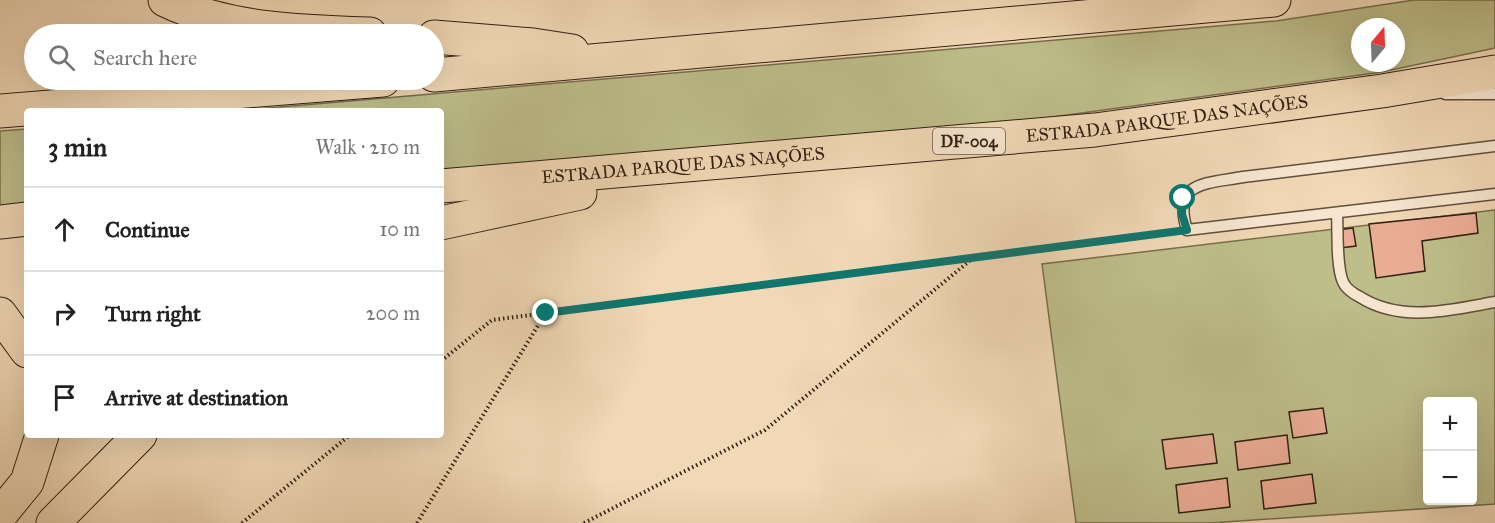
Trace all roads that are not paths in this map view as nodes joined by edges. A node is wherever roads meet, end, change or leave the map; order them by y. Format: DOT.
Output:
graph roads {
  1 [pos="165,0"];
  2 [pos="1274,0"];
  3 [pos="249,24"];
  4 [pos="444,38"];
  5 [pos="624,60"];
  6 [pos="1495,72"];
  7 [pos="444,74"];
  8 [pos="259,90"];
  9 [pos="1382,91"];
  10 [pos="1495,94"];
  11 [pos="37,108"];
  12 [pos="24,109"];
  13 [pos="0,111"];
  14 [pos="1495,146"];
  15 [pos="706,165"];
  16 [pos="444,186"];
  17 [pos="1495,194"];
  18 [pos="1337,213"];
  19 [pos="24,219"];
  20 [pos="0,222"];
  21 [pos="444,222"];
  22 [pos="1495,302"];
  23 [pos="0,314"];
  24 [pos="24,347"];
  25 [pos="41,438"];
  26 [pos="137,438"];
  27 [pos="0,515"];
  28 [pos="52,523"];
  1 -- 3 [label="highway"];
  2 -- 5 [label="highway"];
  4 -- 5 [label="highway"];
  5 -- 7 [label="highway"];
  6 -- 9 [label="highway, ESTRADA PARQUE DAS NAÇÕES / DF-004"];
  8 -- 11 [label="highway"];
  9 -- 10 [label="lane"];
  9 -- 15 [label="highway, ESTRADA PARQUE DAS NAÇÕES / DF-004"];
  12 -- 13 [label="highway"];
  14 -- 18 [label="lane"];
  15 -- 16 [label="highway, ESTRADA PARQUE DAS NAÇÕES / DF-004"];
  15 -- 21 [label="highway"];
  17 -- 18 [label="lane"];
  18 -- 22 [label="lane"];
  19 -- 20 [label="highway"];
  23 -- 24 [label="highway"];
  25 -- 27 [label="highway"];
  26 -- 28 [label="highway"];
}
